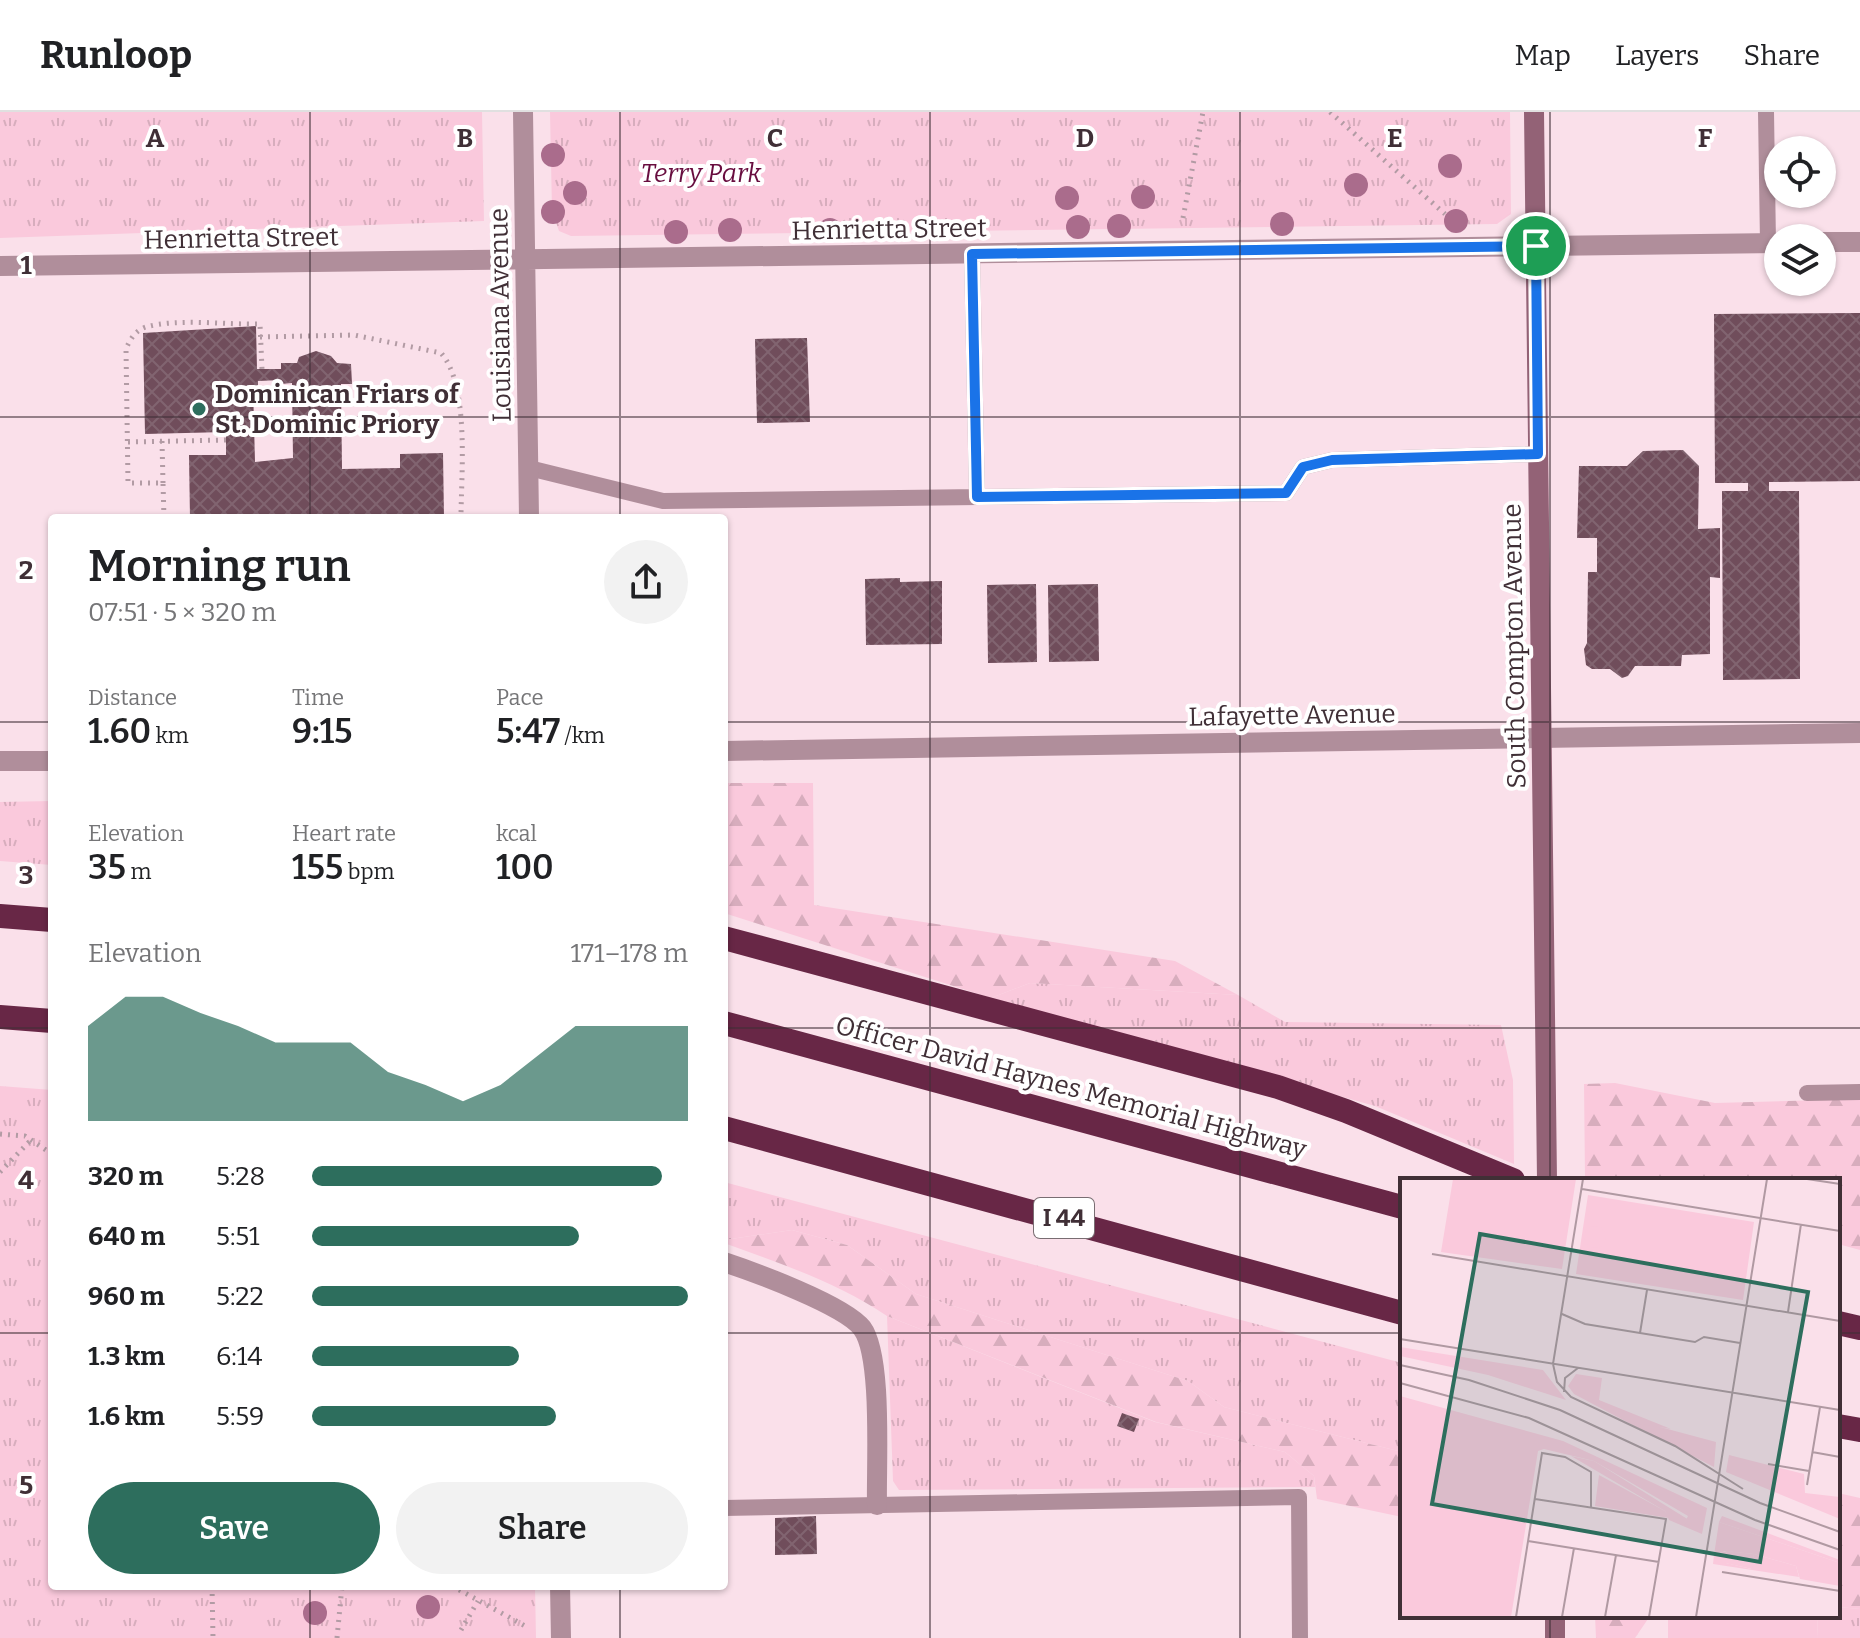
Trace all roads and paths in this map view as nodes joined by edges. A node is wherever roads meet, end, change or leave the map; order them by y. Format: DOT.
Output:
graph roads {
  1 [pos="523,112"];
  2 [pos="1203,112"];
  3 [pos="1330,112"];
  4 [pos="1534,112"];
  5 [pos="1766,112"];
  6 [pos="1445,214"];
  7 [pos="1183,218"];
  8 [pos="1772,224"];
  9 [pos="1836,242"];
  10 [pos="1860,242"];
  11 [pos="1764,243"];
  12 [pos="1536,246"];
  13 [pos="972,254"];
  14 [pos="525,260"];
  15 [pos="0,266"];
  16 [pos="260,337"];
  17 [pos="262,369"];
  18 [pos="226,440"];
  19 [pos="162,441"];
  20 [pos="128,442"];
  21 [pos="1538,454"];
  22 [pos="529,468"];
  23 [pos="163,483"];
  24 [pos="977,497"];
  25 [pos="164,514"];
  26 [pos="461,514"];
  27 [pos="529,514"];
  28 [pos="1860,733"];
  29 [pos="1540,737"];
  30 [pos="728,751"];
  31 [pos="0,761"];
  32 [pos="48,761"];
  33 [pos="0,916"];
  34 [pos="48,920"];
  35 [pos="728,939"];
  36 [pos="0,1017"];
  37 [pos="48,1021"];
  38 [pos="728,1024"];
  39 [pos="1860,1092"];
  40 [pos="1807,1093"];
  41 [pos="728,1129"];
  42 [pos="0,1134"];
  43 [pos="31,1140"];
  44 [pos="48,1151"];
  45 [pos="0,1172"];
  46 [pos="1508,1178"];
  47 [pos="1547,1178"];
  48 [pos="1400,1206"];
  49 [pos="728,1264"];
  50 [pos="1400,1312"];
  51 [pos="1840,1323"];
  52 [pos="1860,1328"];
  53 [pos="1840,1426"];
  54 [pos="1860,1430"];
  55 [pos="877,1505"];
  56 [pos="728,1508"];
  57 [pos="212,1590"];
  58 [pos="342,1590"];
  59 [pos="459,1590"];
  60 [pos="560,1590"];
  61 [pos="478,1601"];
  62 [pos="527,1627"];
  63 [pos="461,1630"];
  64 [pos="213,1638"];
  65 [pos="337,1638"];
  66 [pos="561,1638"];
  67 [pos="1300,1638"];
  1 -- 14 [label="street, Louisiana Avenue"];
  2 -- 7 [label="path"];
  3 -- 6 [label="path"];
  4 -- 12 [label="main road, South Compton Avenue"];
  5 -- 8 [label="lane"];
  9 -- 10 [label="street"];
  11 -- 12 [label="street, Henrietta Street"];
  12 -- 13 [label="street, Henrietta Street"];
  12 -- 21 [label="main road, South Compton Avenue"];
  13 -- 14 [label="street, Henrietta Street"];
  13 -- 24 [label="lane"];
  14 -- 15 [label="street, Henrietta Street"];
  14 -- 22 [label="street, Louisiana Avenue"];
  16 -- 17 [label="path"];
  16 -- 20 [label="path"];
  16 -- 26 [label="path"];
  18 -- 19 [label="path"];
  19 -- 20 [label="path"];
  19 -- 23 [label="path"];
  20 -- 23 [label="path"];
  21 -- 24 [label="lane"];
  21 -- 29 [label="main road, South Compton Avenue"];
  22 -- 24 [label="lane"];
  22 -- 27 [label="street, Louisiana Avenue"];
  23 -- 25 [label="path"];
  28 -- 29 [label="street, Lafayette Avenue"];
  29 -- 30 [label="street, Lafayette Avenue"];
  29 -- 47 [label="main road, South Compton Avenue"];
  31 -- 32 [label="street"];
  33 -- 34 [label="highway"];
  35 -- 46 [label="highway"];
  36 -- 37 [label="highway"];
  38 -- 48 [label="highway, Officer David Haynes Memorial Highway"];
  39 -- 40 [label="lane"];
  41 -- 50 [label="highway, I 44"];
  42 -- 43 [label="path"];
  43 -- 44 [label="path"];
  43 -- 45 [label="path"];
  49 -- 55 [label="street"];
  51 -- 52 [label="highway"];
  53 -- 54 [label="highway"];
  55 -- 56 [label="lane"];
  55 -- 67 [label="lane"];
  57 -- 64 [label="path"];
  58 -- 65 [label="path"];
  59 -- 61 [label="path"];
  60 -- 66 [label="street"];
  61 -- 62 [label="path"];
  61 -- 63 [label="path"];
}
